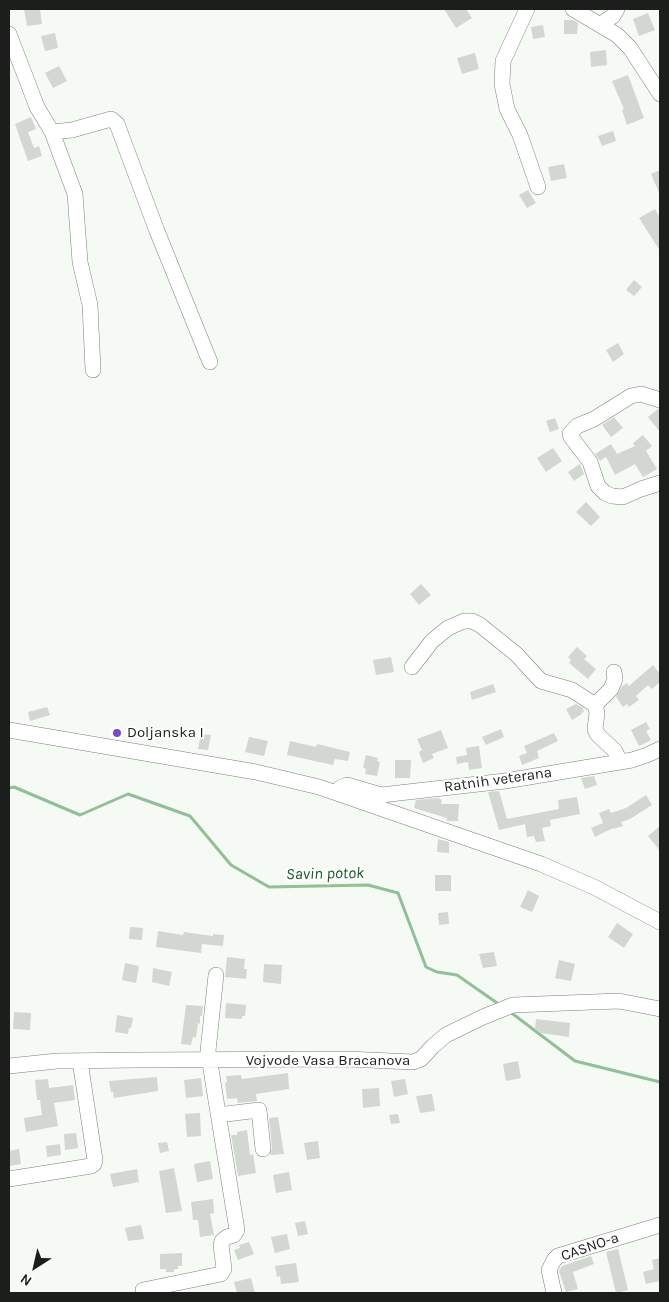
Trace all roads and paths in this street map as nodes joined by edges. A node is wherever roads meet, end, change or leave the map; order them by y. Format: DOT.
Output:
graph roads {
  1 [pos="527,9"];
  2 [pos="573,9"];
  3 [pos="617,9"];
  4 [pos="601,24"];
  5 [pos="9,34"];
  6 [pos="660,94"];
  7 [pos="52,132"];
  8 [pos="538,187"];
  9 [pos="210,362"];
  10 [pos="93,370"];
  11 [pos="660,400"];
  12 [pos="660,483"];
  13 [pos="412,667"];
  14 [pos="614,672"];
  15 [pos="595,705"];
  16 [pos="9,730"];
  17 [pos="660,749"];
  18 [pos="620,762"];
  19 [pos="337,793"];
  20 [pos="660,922"];
  21 [pos="216,975"];
  22 [pos="660,1009"];
  23 [pos="210,1060"];
  24 [pos="80,1061"];
  25 [pos="9,1066"];
  26 [pos="218,1115"];
  27 [pos="263,1149"];
  28 [pos="9,1179"];
  29 [pos="660,1225"];
  30 [pos="143,1290"];
  31 [pos="554,1293"];
  1 -- 8 [label="street"];
  2 -- 4 [label="street"];
  3 -- 4 [label="street"];
  4 -- 6 [label="street"];
  5 -- 7 [label="street"];
  7 -- 9 [label="street"];
  7 -- 10 [label="street"];
  11 -- 12 [label="street"];
  13 -- 15 [label="street"];
  14 -- 15 [label="street"];
  15 -- 18 [label="street"];
  16 -- 19 [label="street"];
  17 -- 18 [label="street, Ratnih veterana"];
  18 -- 19 [label="street, Ratnih veterana"];
  19 -- 20 [label="street"];
  21 -- 23 [label="street"];
  22 -- 23 [label="street, Vojvode Vasa Bracanova"];
  23 -- 24 [label="street, Vojvode Vasa Bracanova"];
  23 -- 26 [label="street"];
  24 -- 25 [label="street, Vojvode Vasa Bracanova"];
  24 -- 28 [label="street"];
  26 -- 27 [label="street"];
  26 -- 30 [label="street"];
  29 -- 31 [label="street, CASNO-a"];
}
